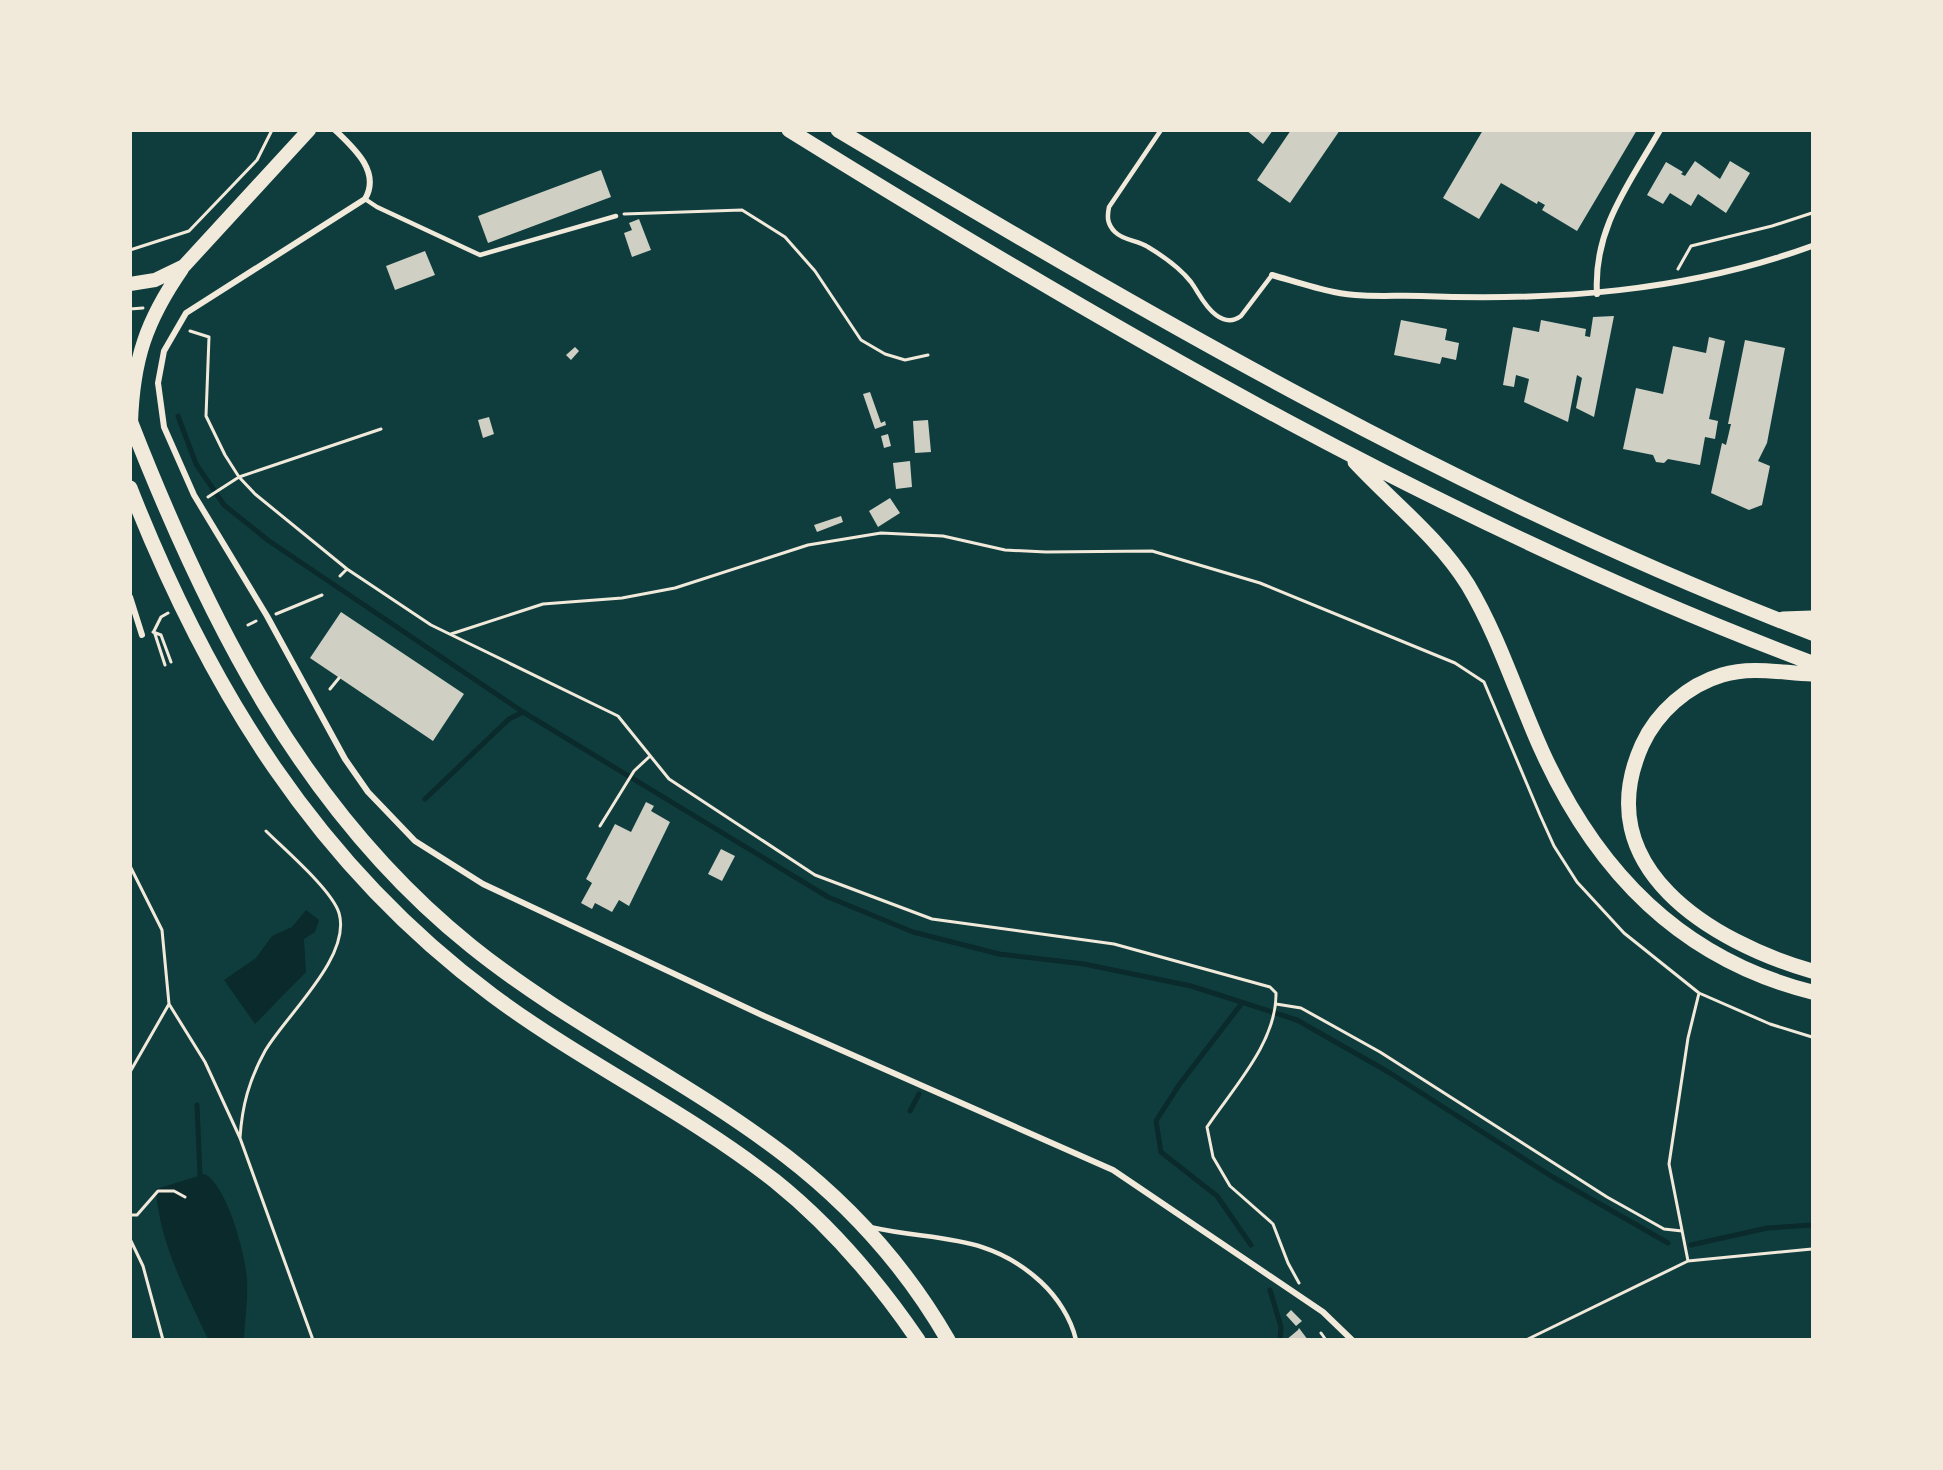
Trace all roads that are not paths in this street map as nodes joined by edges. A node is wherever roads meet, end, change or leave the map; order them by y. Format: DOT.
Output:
graph roads {
  1 [pos="309,130"];
  2 [pos="335,130"];
  3 [pos="789,130"];
  4 [pos="838,130"];
  5 [pos="1161,130"];
  6 [pos="1660,130"];
  7 [pos="365,199"];
  8 [pos="616,216"];
  9 [pos="1812,246"];
  10 [pos="184,266"];
  11 [pos="1272,275"];
  12 [pos="130,284"];
  13 [pos="1597,294"];
  14 [pos="131,422"];
  15 [pos="1347,453"];
  16 [pos="130,488"];
  17 [pos="130,597"];
  18 [pos="1812,618"];
  19 [pos="1777,619"];
  20 [pos="1812,633"];
  21 [pos="142,635"];
  22 [pos="1812,663"];
  23 [pos="1812,674"];
  24 [pos="1812,971"];
  25 [pos="1812,992"];
  26 [pos="862,1225"];
  27 [pos="918,1340"];
  28 [pos="948,1340"];
  29 [pos="1076,1340"];
  30 [pos="1352,1340"];
  1 -- 10 [label="main road"];
  2 -- 7 [label="street"];
  3 -- 15 [label="highway"];
  4 -- 19 [label="highway"];
  5 -- 11 [label="lane"];
  6 -- 13 [label="street"];
  7 -- 8 [label="lane"];
  7 -- 30 [label="street"];
  9 -- 13 [label="street"];
  10 -- 12 [label="main road"];
  10 -- 14 [label="main road"];
  11 -- 13 [label="street"];
  14 -- 26 [label="highway"];
  15 -- 22 [label="highway"];
  15 -- 25 [label="highway"];
  16 -- 27 [label="highway"];
  17 -- 21 [label="street"];
  18 -- 19 [label="highway"];
  19 -- 20 [label="highway"];
  23 -- 24 [label="highway"];
  26 -- 28 [label="highway"];
  26 -- 29 [label="lane"];
}
